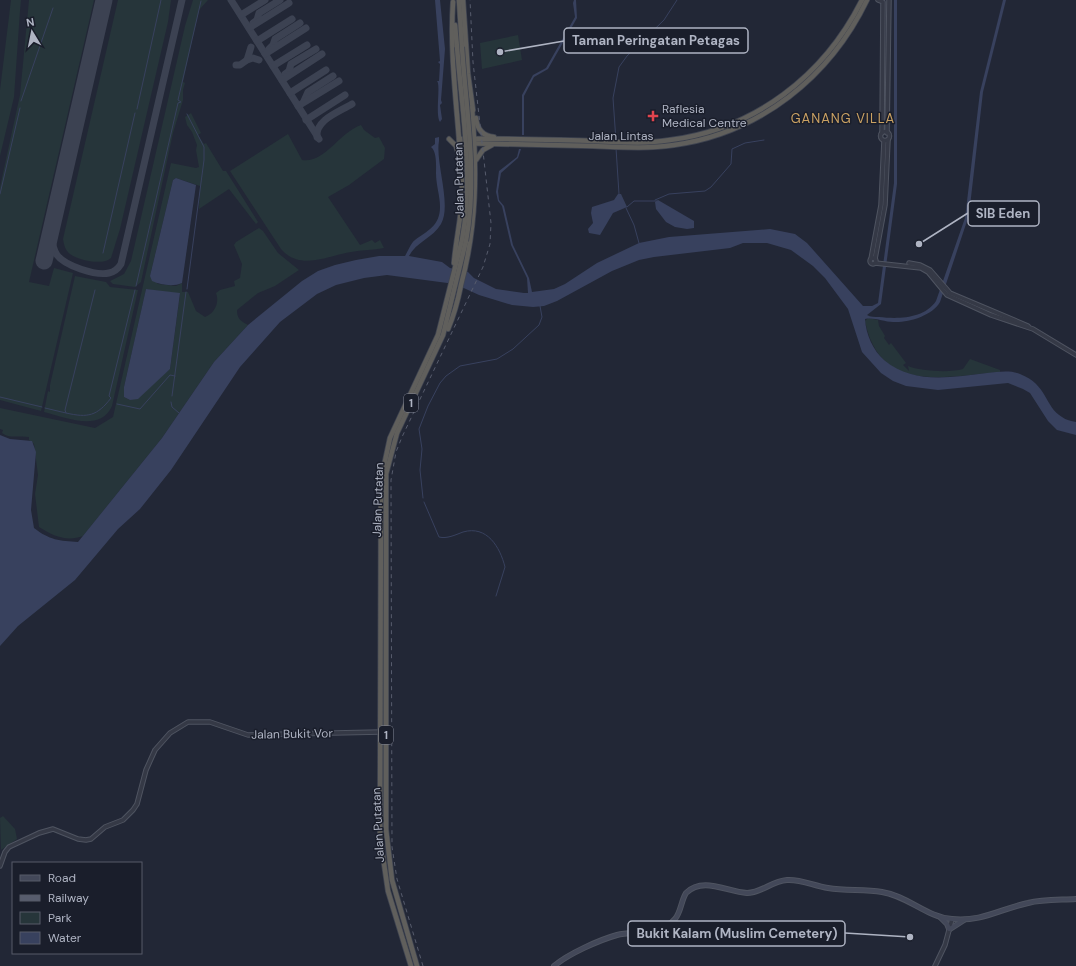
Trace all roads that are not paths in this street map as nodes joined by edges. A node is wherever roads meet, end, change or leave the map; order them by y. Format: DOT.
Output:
graph roads {
  1 [pos="459,0"];
  2 [pos="463,0"];
  3 [pos="867,0"];
  4 [pos="878,0"];
  5 [pos="889,0"];
  6 [pos="453,1"];
  7 [pos="883,1"];
  8 [pos="460,47"];
  9 [pos="795,90"];
  10 [pos="472,108"];
  11 [pos="882,133"];
  12 [pos="887,133"];
  13 [pos="495,139"];
  14 [pos="504,139"];
  15 [pos="449,140"];
  16 [pos="886,140"];
  17 [pos="459,141"];
  18 [pos="474,141"];
  19 [pos="500,144"];
  20 [pos="613,144"];
  21 [pos="475,150"];
  22 [pos="460,152"];
  23 [pos="460,161"];
  24 [pos="475,162"];
  25 [pos="464,241"];
  26 [pos="463,268"];
  27 [pos="454,269"];
  28 [pos="1076,355"];
  29 [pos="380,662"];
  30 [pos="387,662"];
  31 [pos="380,733"];
  32 [pos="386,734"];
  33 [pos="388,851"];
  34 [pos="382,852"];
  35 [pos="0,866"];
  36 [pos="1076,899"];
  37 [pos="939,917"];
  38 [pos="951,919"];
  39 [pos="966,920"];
  40 [pos="949,930"];
  41 [pos="411,966"];
  42 [pos="417,966"];
  43 [pos="554,966"];
  44 [pos="935,966"];
  1 -- 8 [label="highway, 1"];
  2 -- 10 [label="highway"];
  3 -- 9 [label="highway, Jalan Lintas"];
  4 -- 7 [label="street"];
  5 -- 12 [label="street"];
  6 -- 8 [label="highway, 1"];
  6 -- 17 [label="highway"];
  7 -- 11 [label="street"];
  8 -- 25 [label="highway, Jalan Putatan / 1, bridge"];
  9 -- 20 [label="highway, Jalan Lintas"];
  9 -- 20 [label="highway, Jalan Lintas"];
  10 -- 14 [label="highway"];
  10 -- 18 [label="highway"];
  11 -- 12 [label="street"];
  11 -- 16 [label="street"];
  12 -- 16 [label="street"];
  13 -- 14 [label="highway, Jalan Lintas"];
  13 -- 18 [label="highway, Jalan Lintas"];
  13 -- 19 [label="highway"];
  14 -- 20 [label="highway, Jalan Lintas"];
  15 -- 23 [label="highway"];
  16 -- 28 [label="street"];
  17 -- 18 [label="highway, Jalan Lintas"];
  17 -- 22 [label="highway"];
  18 -- 19 [label="highway, Jalan Lintas"];
  18 -- 21 [label="highway"];
  19 -- 20 [label="highway, Jalan Lintas"];
  19 -- 24 [label="highway"];
  21 -- 22 [label="highway"];
  21 -- 24 [label="highway"];
  22 -- 23 [label="highway"];
  23 -- 27 [label="highway"];
  24 -- 26 [label="highway"];
  25 -- 26 [label="highway, Jalan Putatan / 1"];
  25 -- 27 [label="highway, Jalan Putatan / 1"];
  26 -- 30 [label="highway, Jalan Putatan / 1"];
  27 -- 29 [label="highway, Jalan Putatan / 1"];
  29 -- 30 [label="highway"];
  29 -- 31 [label="highway, Jalan Putatan / 1"];
  30 -- 32 [label="highway, Jalan Putatan / 1"];
  31 -- 32 [label="highway"];
  31 -- 34 [label="highway, Jalan Putatan / 1"];
  31 -- 35 [label="street, Jalan Bukit Vor"];
  32 -- 33 [label="highway, Jalan Putatan / 1"];
  33 -- 34 [label="highway"];
  33 -- 42 [label="highway, Jalan Putatan / 1"];
  34 -- 41 [label="highway, Jalan Putatan / 1"];
  36 -- 39 [label="main road"];
  37 -- 38 [label="main road"];
  37 -- 40 [label="main road"];
  37 -- 43 [label="main road"];
  38 -- 39 [label="main road"];
  38 -- 40 [label="street"];
  39 -- 40 [label="main road"];
  40 -- 44 [label="street"];
}
